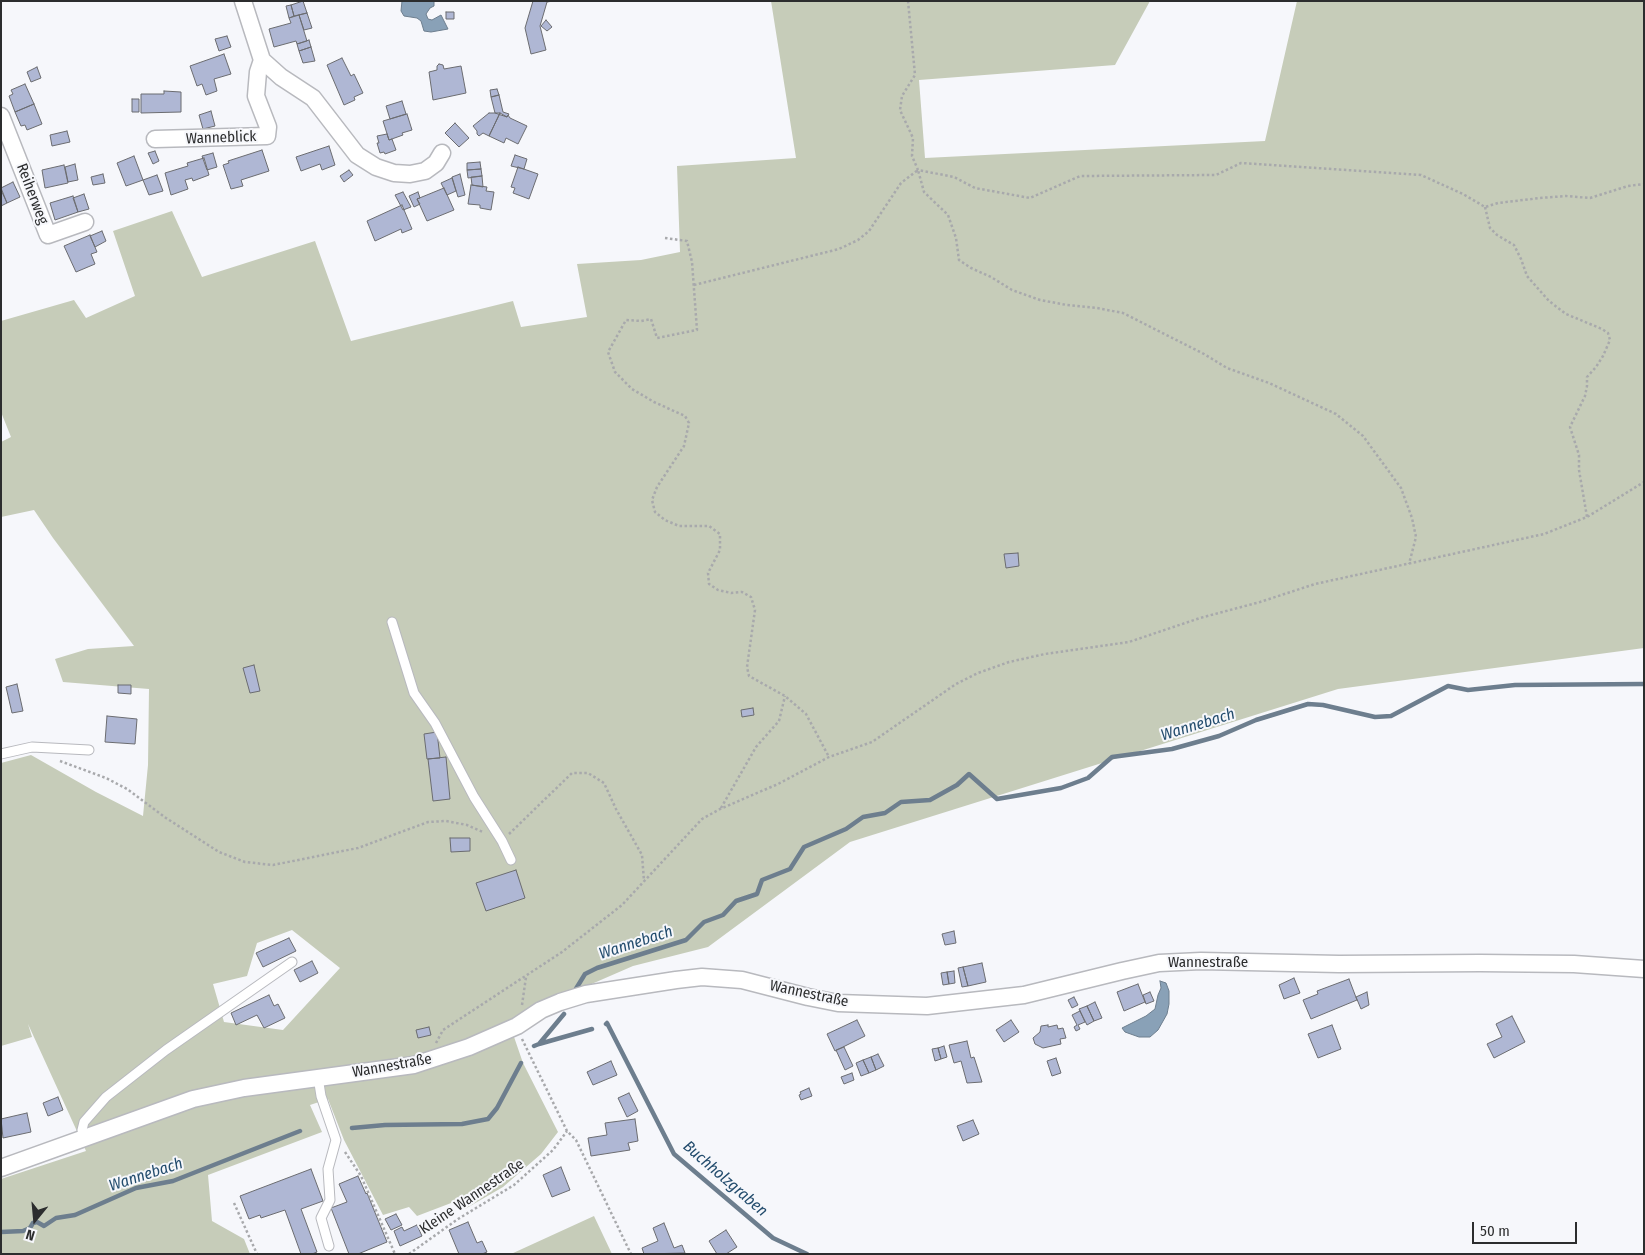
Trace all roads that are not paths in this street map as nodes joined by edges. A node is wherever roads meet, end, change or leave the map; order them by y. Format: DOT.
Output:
graph roads {
  1 [pos="243,1"];
  2 [pos="262,60"];
  3 [pos="1,116"];
  4 [pos="155,140"];
  5 [pos="442,153"];
  6 [pos="85,222"];
  7 [pos="392,622"];
  8 [pos="89,750"];
  9 [pos="1,754"];
  10 [pos="511,860"];
  11 [pos="292,962"];
  12 [pos="1644,969"];
  13 [pos="318,1077"];
  14 [pos="84,1138"];
  15 [pos="1,1168"];
  16 [pos="330,1246"];
  1 -- 2 [label="street"];
  2 -- 4 [label="street, Wanneblick"];
  2 -- 5 [label="street"];
  3 -- 6 [label="street, Reiherweg"];
  7 -- 10 [label="lane"];
  8 -- 9 [label="lane"];
  11 -- 14 [label="lane"];
  12 -- 13 [label="street, Wannestraße"];
  13 -- 14 [label="street, Wannestraße"];
  13 -- 16 [label="lane"];
  14 -- 15 [label="street, Wannestraße"];
}
